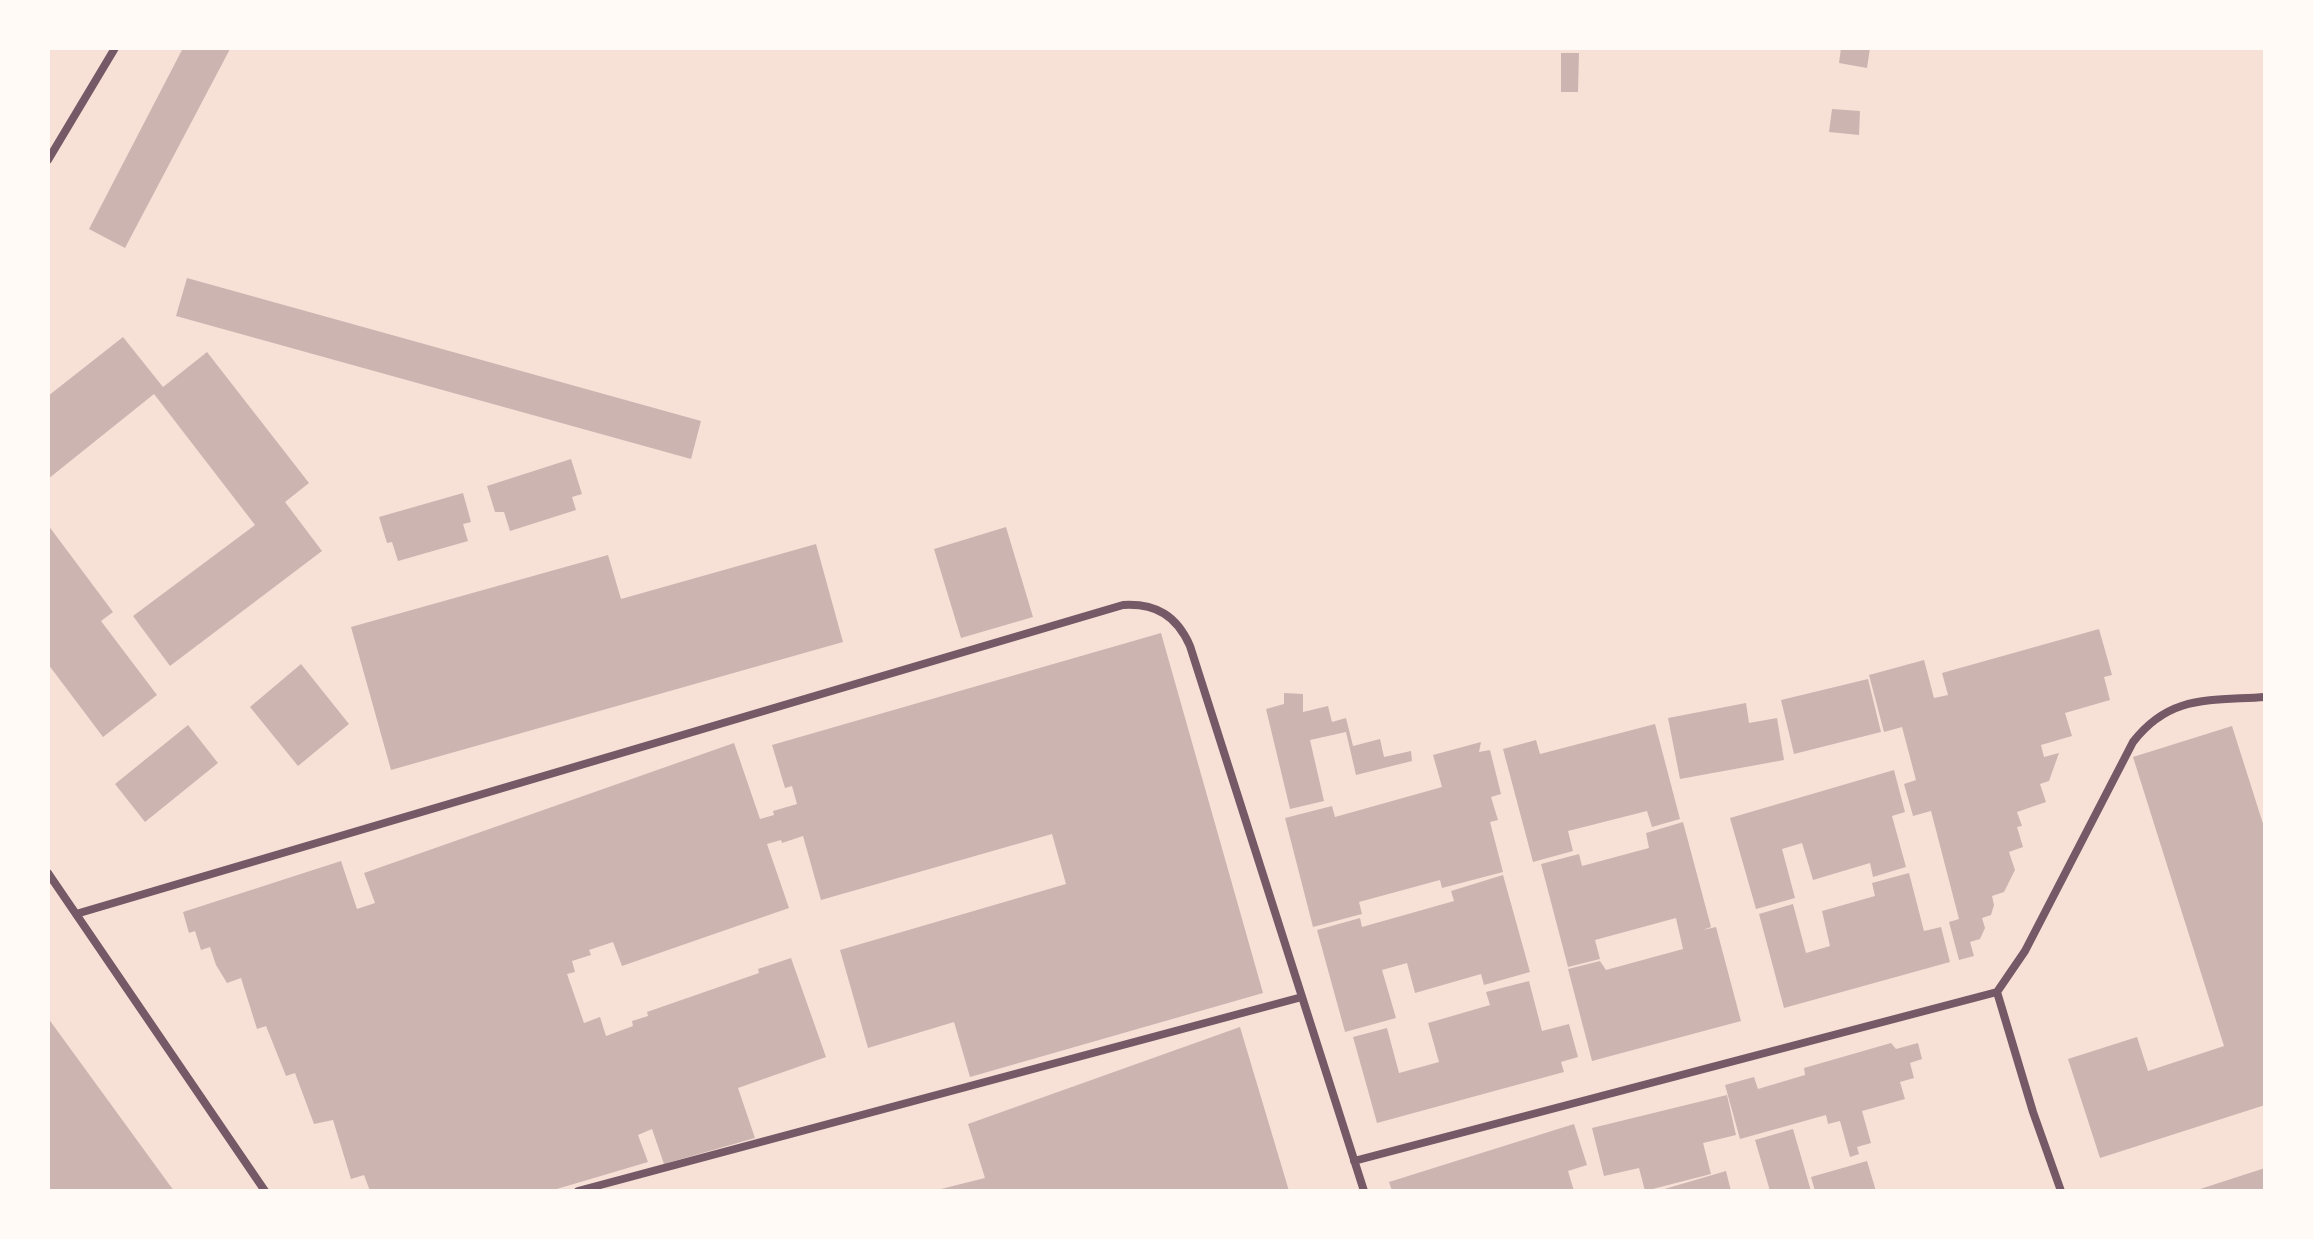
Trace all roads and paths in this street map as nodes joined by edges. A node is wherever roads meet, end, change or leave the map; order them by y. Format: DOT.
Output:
graph roads {
  1 [pos="115,48"];
  2 [pos="48,160"];
  3 [pos="2265,697"];
  4 [pos="48,873"];
  5 [pos="76,914"];
  6 [pos="1997,992"];
  7 [pos="1302,997"];
  8 [pos="1354,1161"];
  9 [pos="265,1191"];
  10 [pos="578,1191"];
  11 [pos="1364,1191"];
  12 [pos="2061,1191"];
  1 -- 2 [label="street"];
  3 -- 6 [label="street"];
  4 -- 5 [label="street"];
  5 -- 7 [label="street"];
  5 -- 9 [label="street"];
  6 -- 8 [label="street"];
  6 -- 12 [label="street"];
  7 -- 8 [label="street"];
  7 -- 10 [label="street"];
  8 -- 11 [label="street"];
}
